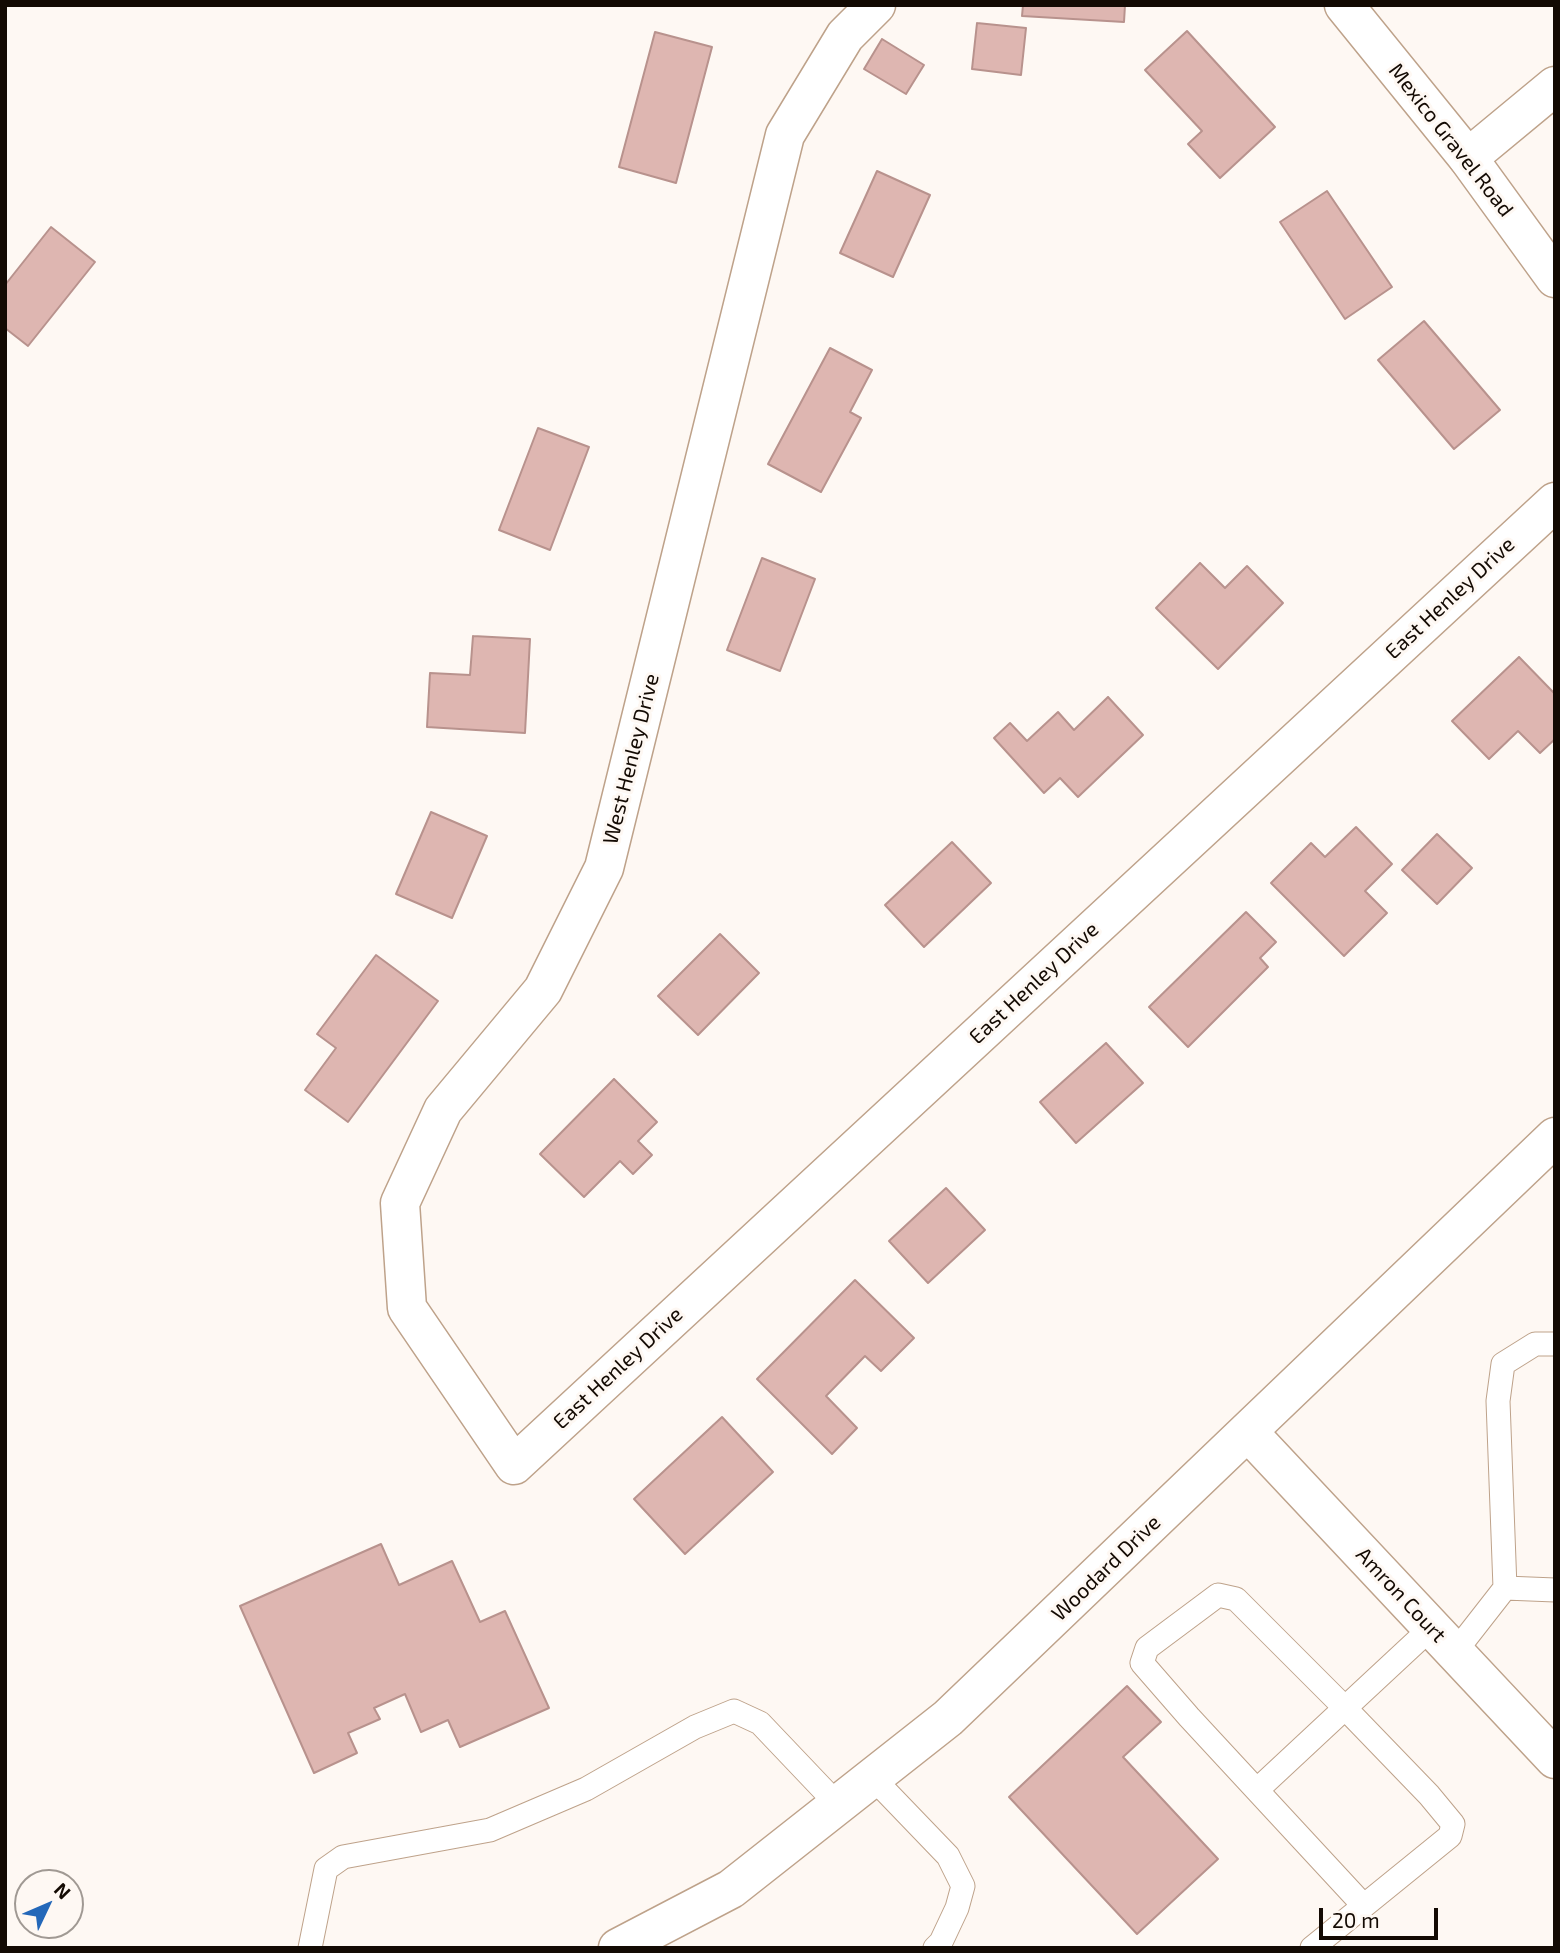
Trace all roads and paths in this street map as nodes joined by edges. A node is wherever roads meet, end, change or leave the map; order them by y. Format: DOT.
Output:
graph roads {
  1 [pos="876,5"];
  2 [pos="1344,5"];
  3 [pos="1555,86"];
  4 [pos="1468,158"];
  5 [pos="1555,278"];
  6 [pos="1555,502"];
  7 [pos="1555,1137"];
  8 [pos="1555,1344"];
  9 [pos="1248,1432"];
  10 [pos="514,1465"];
  11 [pos="1505,1588"];
  12 [pos="1555,1591"];
  13 [pos="1443,1640"];
  14 [pos="1345,1708"];
  15 [pos="1555,1759"];
  16 [pos="873,1778"];
  17 [pos="1257,1790"];
  18 [pos="838,1805"];
  19 [pos="1364,1906"];
  20 [pos="310,1948"];
  21 [pos="618,1948"];
  22 [pos="935,1948"];
  23 [pos="1312,1948"];
  1 -- 10 [label="street, West Henley Drive"];
  2 -- 4 [label="street, Mexico Gravel Road"];
  3 -- 4 [label="street"];
  4 -- 5 [label="street, Mexico Gravel Road"];
  6 -- 10 [label="street, East Henley Drive"];
  7 -- 9 [label="street, Woodard Drive"];
  8 -- 11 [label="lane"];
  9 -- 13 [label="street, Amron Court"];
  9 -- 16 [label="street, Woodard Drive"];
  11 -- 12 [label="lane"];
  11 -- 13 [label="lane"];
  13 -- 14 [label="lane"];
  13 -- 15 [label="street, Amron Court"];
  14 -- 17 [label="lane"];
  14 -- 17 [label="lane"];
  14 -- 19 [label="lane"];
  16 -- 18 [label="street, Woodard Drive"];
  16 -- 22 [label="lane"];
  17 -- 19 [label="lane"];
  18 -- 20 [label="lane"];
  18 -- 21 [label="street, Woodard Drive"];
  19 -- 23 [label="lane"];
}
